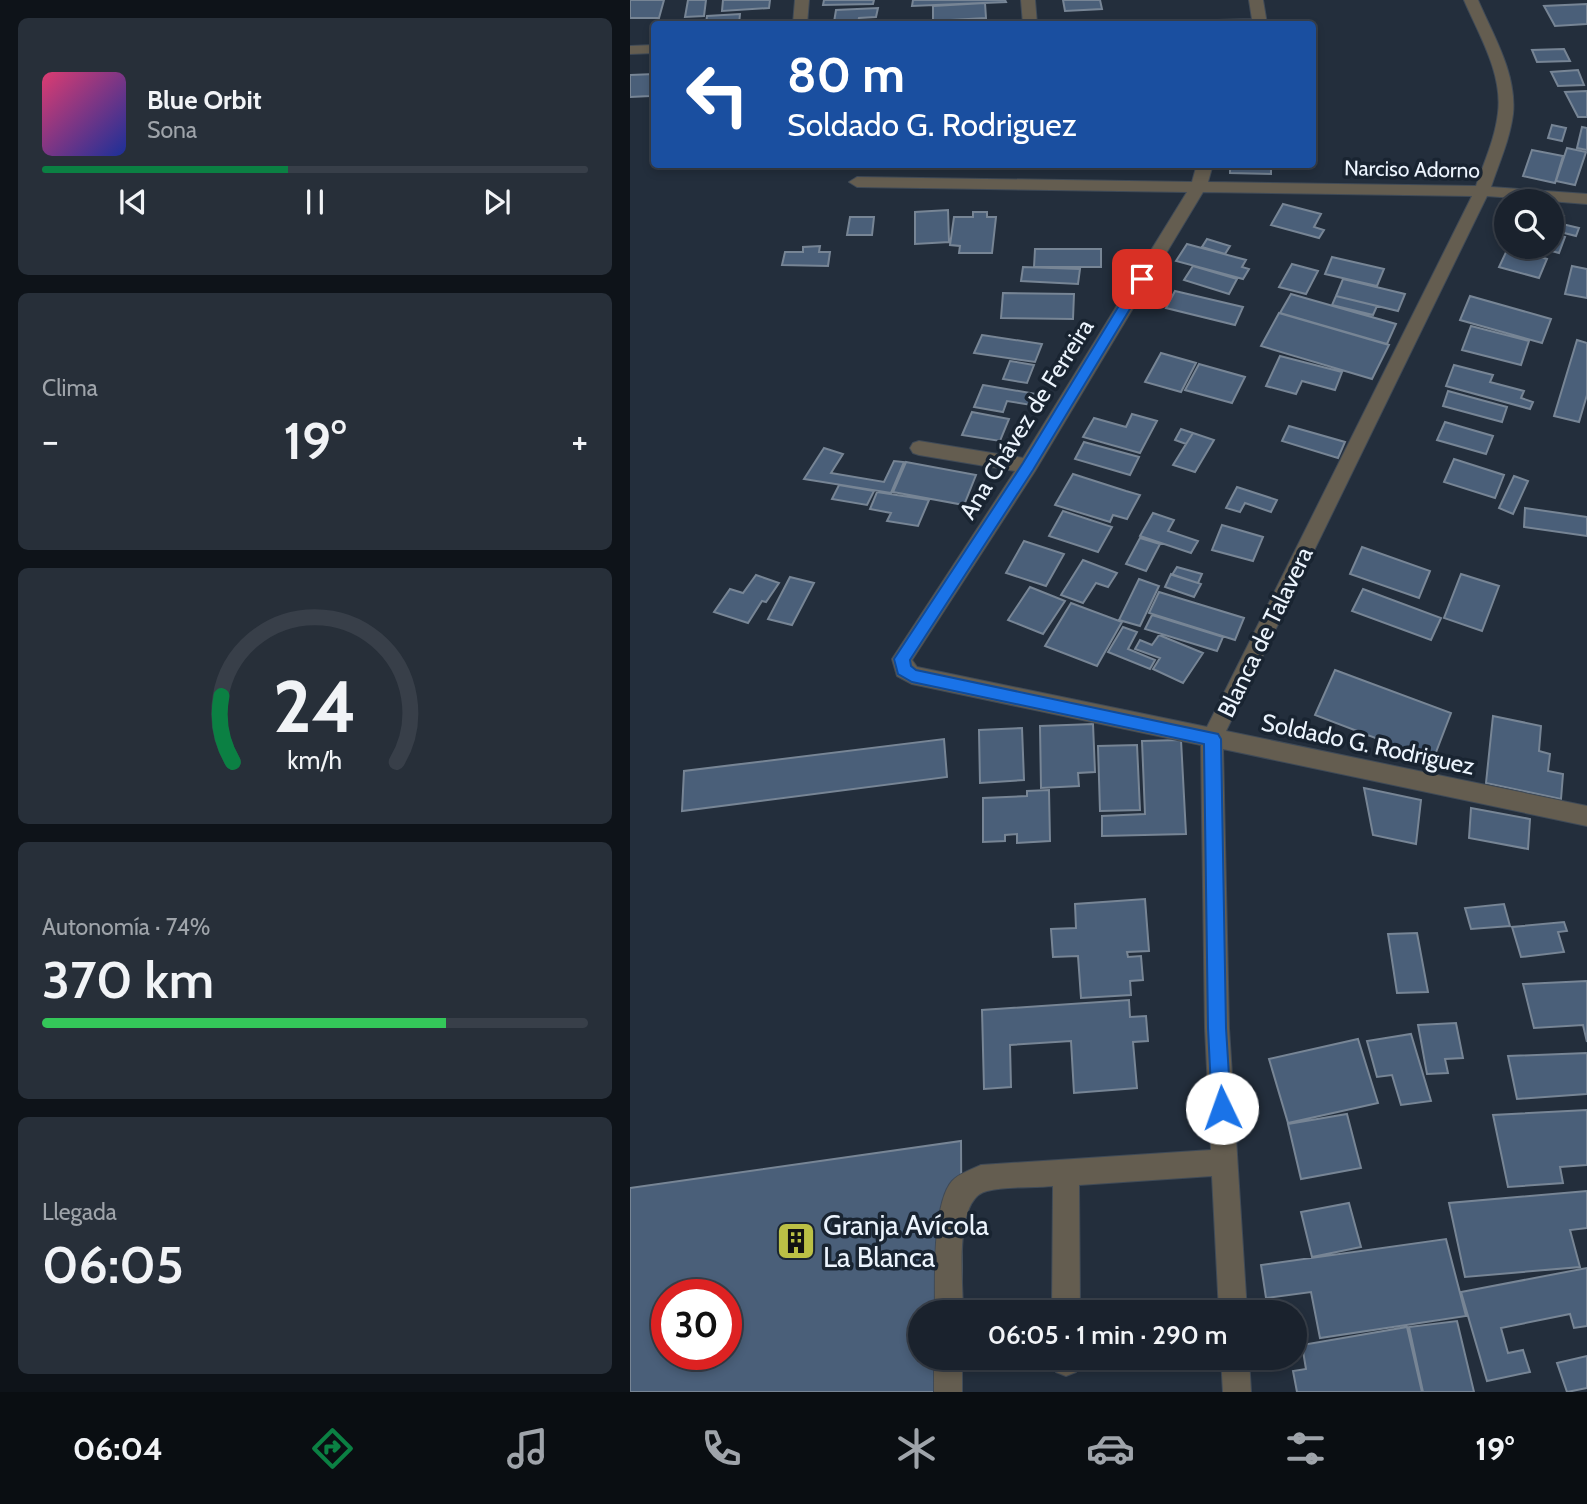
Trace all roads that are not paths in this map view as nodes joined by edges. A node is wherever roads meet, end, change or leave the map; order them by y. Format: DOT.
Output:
graph roads {
  1 [pos="802,0"];
  2 [pos="1028,0"];
  3 [pos="1256,0"];
  4 [pos="1471,0"];
  5 [pos="800,21"];
  6 [pos="1030,21"];
  7 [pos="1260,21"];
  8 [pos="651,49"];
  9 [pos="630,50"];
  10 [pos="1204,168"];
  11 [pos="857,182"];
  12 [pos="1199,186"];
  13 [pos="1482,191"];
  14 [pos="1587,199"];
  15 [pos="919,448"];
  16 [pos="1028,466"];
  17 [pos="902,659"];
  18 [pos="1212,739"];
  19 [pos="1587,816"];
  20 [pos="1224,1162"];
  21 [pos="1066,1172"];
  22 [pos="949,1300"];
  23 [pos="1066,1300"];
  24 [pos="1232,1300"];
  25 [pos="948,1370"];
  26 [pos="1236,1370"];
  27 [pos="948,1392"];
  28 [pos="1237,1392"];
  1 -- 5 [label="street"];
  2 -- 6 [label="street"];
  3 -- 7 [label="street"];
  4 -- 13 [label="street, Blanca de Talavera"];
  8 -- 9 [label="street"];
  10 -- 12 [label="street, Ana Chávez de Ferreira"];
  11 -- 12 [label="street, Narciso Adorno"];
  12 -- 13 [label="street, Narciso Adorno"];
  12 -- 16 [label="street, Ana Chávez de Ferreira"];
  13 -- 14 [label="street, Narciso Adorno"];
  13 -- 18 [label="street, Blanca de Talavera"];
  15 -- 16 [label="street"];
  16 -- 17 [label="street, Ana Chávez de Ferreira"];
  17 -- 18 [label="street, Soldado G. Rodriguez"];
  18 -- 19 [label="street, Soldado G. Rodriguez"];
  18 -- 20 [label="street, Blanca de Talavera"];
  20 -- 21 [label="street"];
  20 -- 24 [label="street, Blanca de Talavera"];
  21 -- 22 [label="street"];
  21 -- 23 [label="street"];
  25 -- 27 [label="street"];
  26 -- 28 [label="street"];
}
